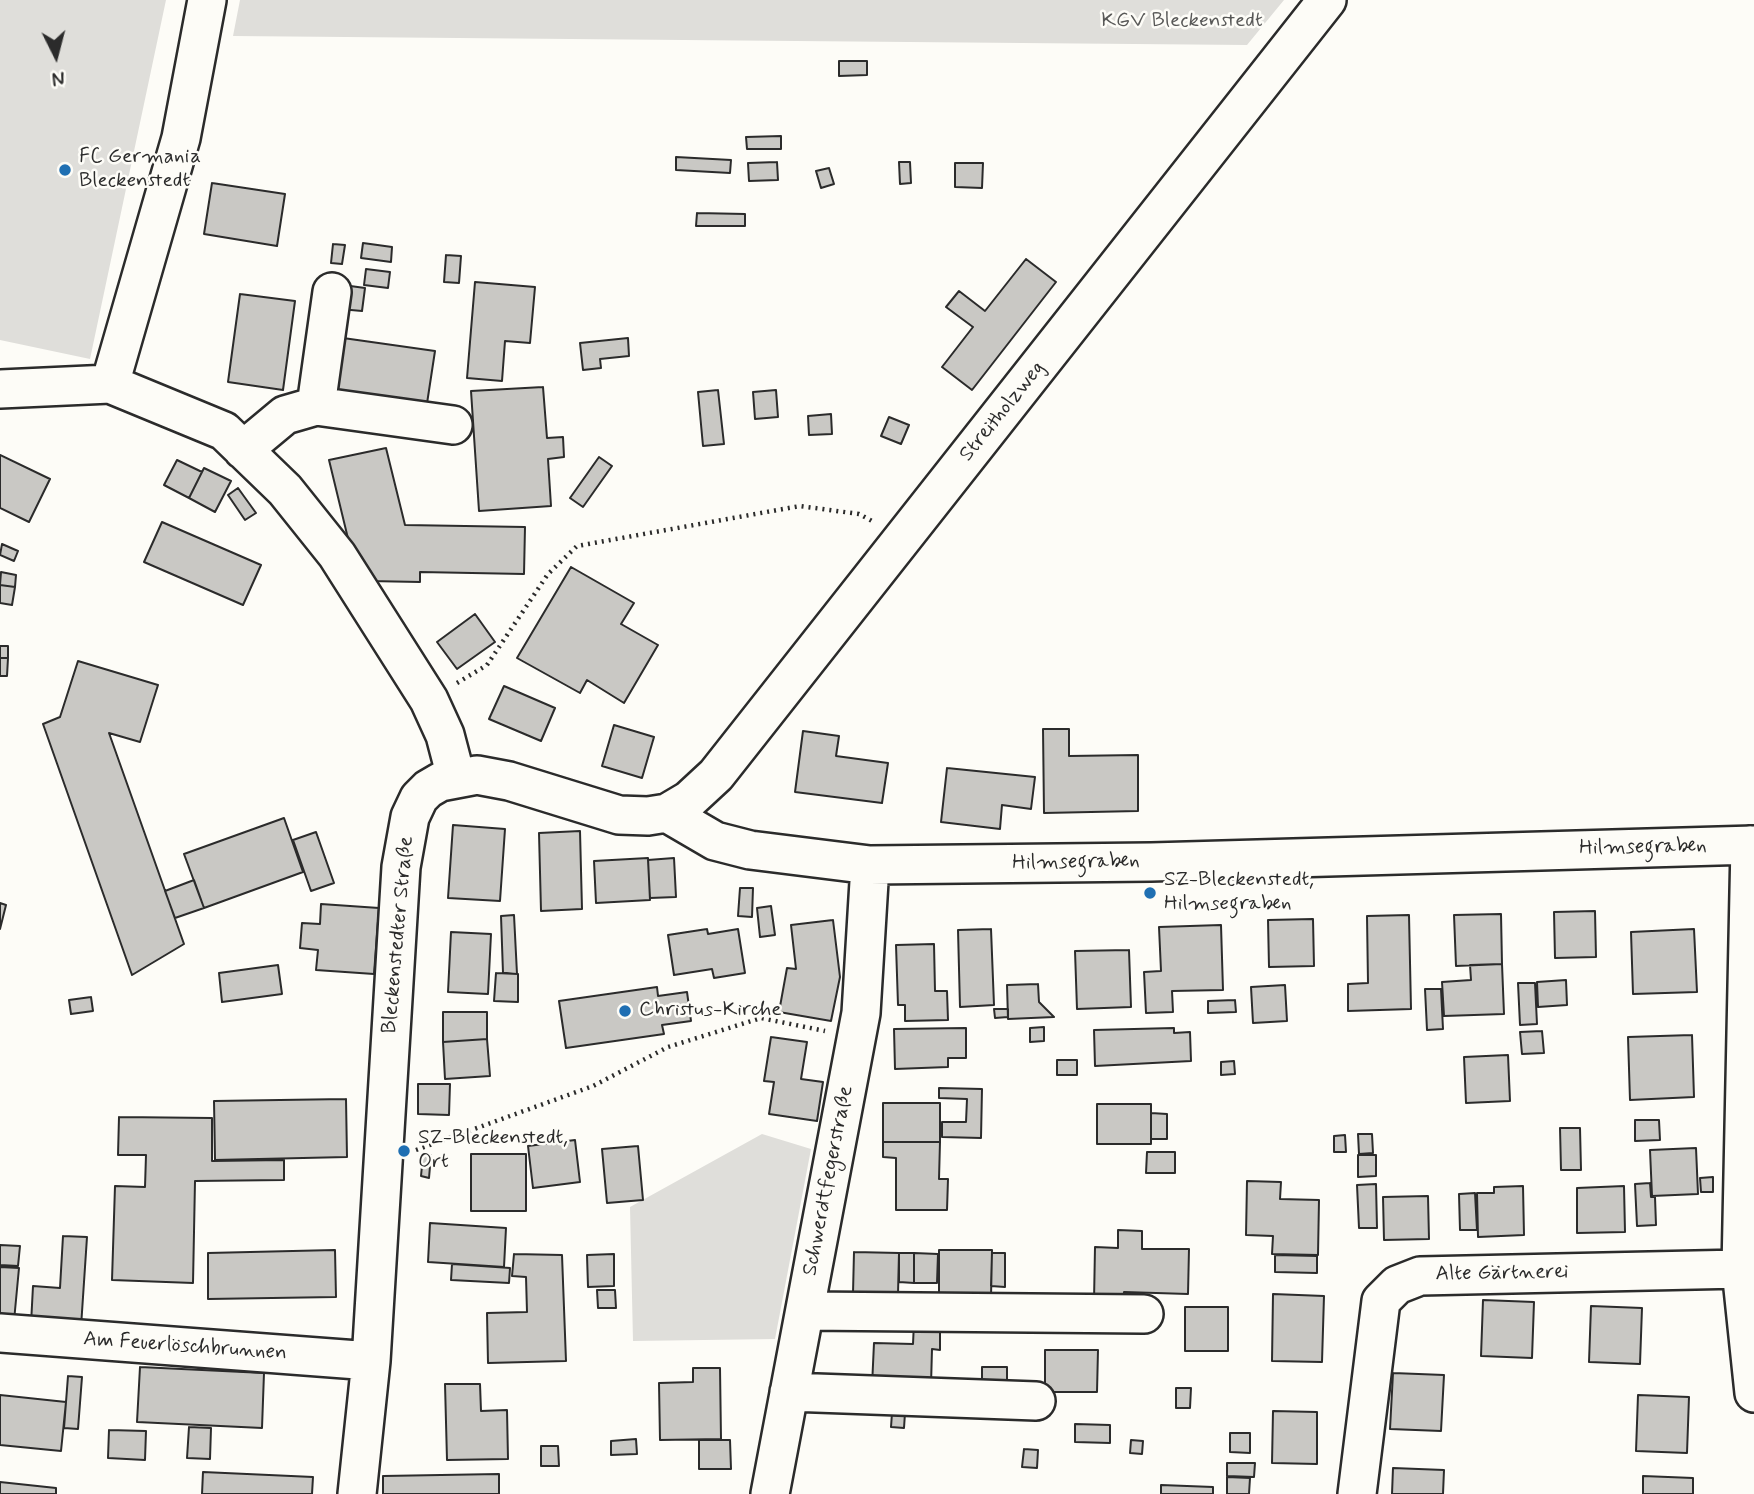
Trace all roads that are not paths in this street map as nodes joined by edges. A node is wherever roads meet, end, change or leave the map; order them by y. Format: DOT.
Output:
graph roads {
  1 [pos="207,0"];
  2 [pos="1327,0"];
  3 [pos="332,292"];
  4 [pos="110,384"];
  5 [pos="0,389"];
  6 [pos="317,406"];
  7 [pos="453,425"];
  8 [pos="243,450"];
  9 [pos="456,777"];
  10 [pos="667,813"];
  11 [pos="1752,845"];
  12 [pos="870,865"];
  13 [pos="1741,1269"];
  14 [pos="804,1311"];
  15 [pos="1144,1314"];
  16 [pos="0,1333"];
  17 [pos="371,1361"];
  18 [pos="789,1392"];
  19 [pos="1754,1393"];
  20 [pos="1036,1401"];
  21 [pos="357,1494"];
  22 [pos="770,1494"];
  23 [pos="1357,1494"];
  1 -- 4 [label="street"];
  2 -- 10 [label="street, Streitholzweg"];
  3 -- 6 [label="street"];
  4 -- 5 [label="street"];
  4 -- 8 [label="street"];
  6 -- 7 [label="street"];
  6 -- 8 [label="street"];
  8 -- 9 [label="street"];
  9 -- 10 [label="street"];
  9 -- 17 [label="street, Bleckenstedter Straße"];
  10 -- 12 [label="street, Hilmsegraben"];
  11 -- 12 [label="street, Hilmsegraben"];
  11 -- 13 [label="street"];
  12 -- 14 [label="street, Schwerdtfegerstraße"];
  13 -- 19 [label="street"];
  13 -- 23 [label="street, Alte Gärtnerei"];
  14 -- 15 [label="street"];
  14 -- 18 [label="street, Schwerdtfegerstraße"];
  16 -- 17 [label="street, Am Feuerlöschbrunnen"];
  17 -- 21 [label="street, Bleckenstedter Straße"];
  18 -- 20 [label="street"];
  18 -- 22 [label="street, Schwerdtfegerstraße"];
}
